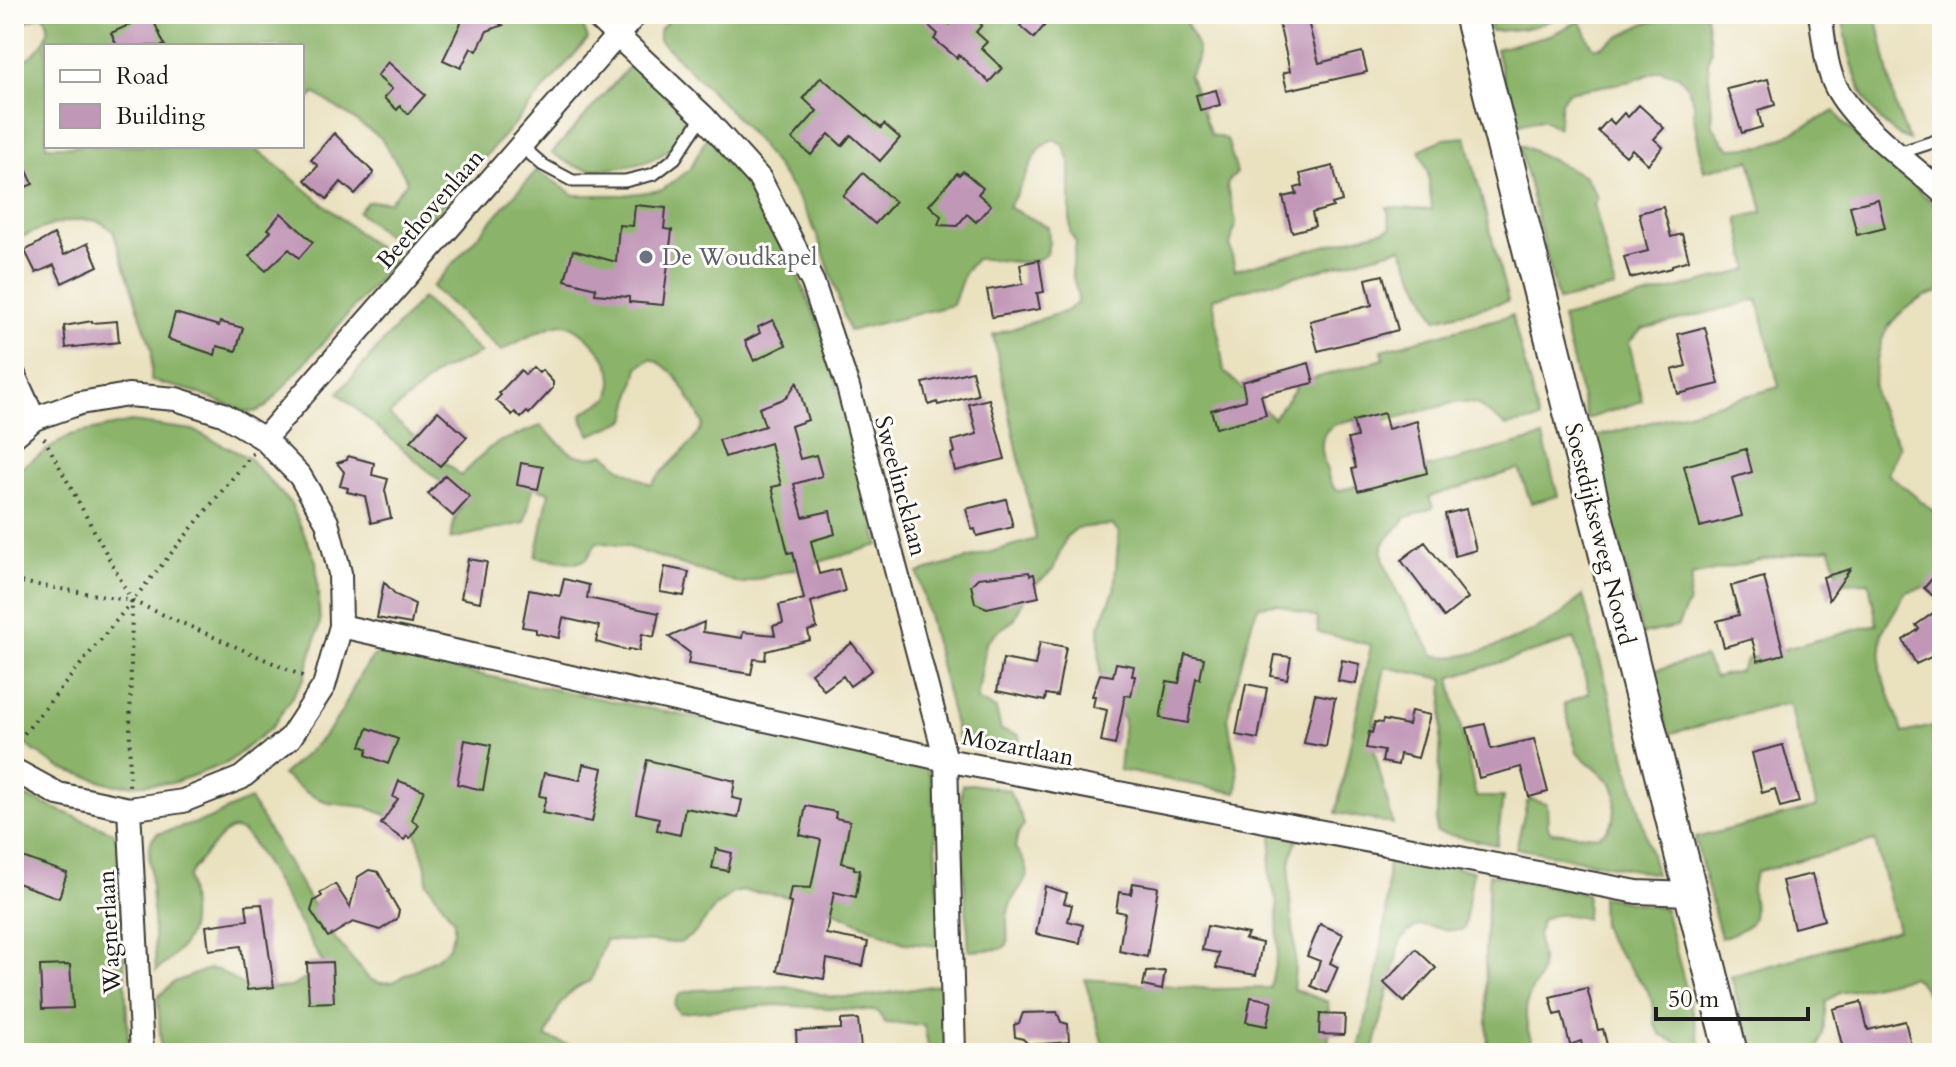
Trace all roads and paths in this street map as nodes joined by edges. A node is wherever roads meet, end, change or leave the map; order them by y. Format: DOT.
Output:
graph roads {
  1 [pos="594,14"];
  2 [pos="636,14"];
  3 [pos="1470,14"];
  4 [pos="1820,14"];
  5 [pos="617,36"];
  6 [pos="703,116"];
  7 [pos="1942,139"];
  8 [pos="519,145"];
  9 [pos="1899,153"];
  10 [pos="1942,192"];
  11 [pos="14,375"];
  12 [pos="34,419"];
  13 [pos="14,436"];
  14 [pos="264,439"];
  15 [pos="14,581"];
  16 [pos="132,601"];
  17 [pos="341,626"];
  18 [pos="324,686"];
  19 [pos="14,746"];
  20 [pos="946,760"];
  21 [pos="14,770"];
  22 [pos="129,809"];
  23 [pos="1689,894"];
  24 [pos="142,1053"];
  25 [pos="954,1053"];
  26 [pos="1731,1053"];
  1 -- 5 [label="street, Sweelincklaan"];
  2 -- 5 [label="street, Beethovenlaan"];
  3 -- 23 [label="main road, Soestdijkseweg Noord"];
  4 -- 9 [label="street"];
  5 -- 6 [label="street, Sweelincklaan"];
  5 -- 8 [label="street, Beethovenlaan"];
  6 -- 8 [label="lane"];
  6 -- 20 [label="street, Sweelincklaan"];
  7 -- 9 [label="lane"];
  8 -- 14 [label="street, Beethovenlaan"];
  9 -- 10 [label="street"];
  11 -- 12 [label="street"];
  12 -- 13 [label="street"];
  12 -- 14 [label="street"];
  12 -- 16 [label="path"];
  14 -- 16 [label="path"];
  14 -- 17 [label="street"];
  15 -- 16 [label="path"];
  16 -- 18 [label="path"];
  16 -- 19 [label="path"];
  16 -- 22 [label="path"];
  17 -- 18 [label="street"];
  17 -- 20 [label="street, Mozartlaan"];
  18 -- 22 [label="street"];
  20 -- 23 [label="street, Mozartlaan"];
  20 -- 25 [label="street, Sweelincklaan"];
  21 -- 22 [label="street"];
  22 -- 24 [label="street, Wagnerlaan"];
  23 -- 26 [label="main road, Soestdijkseweg Noord"];
}
